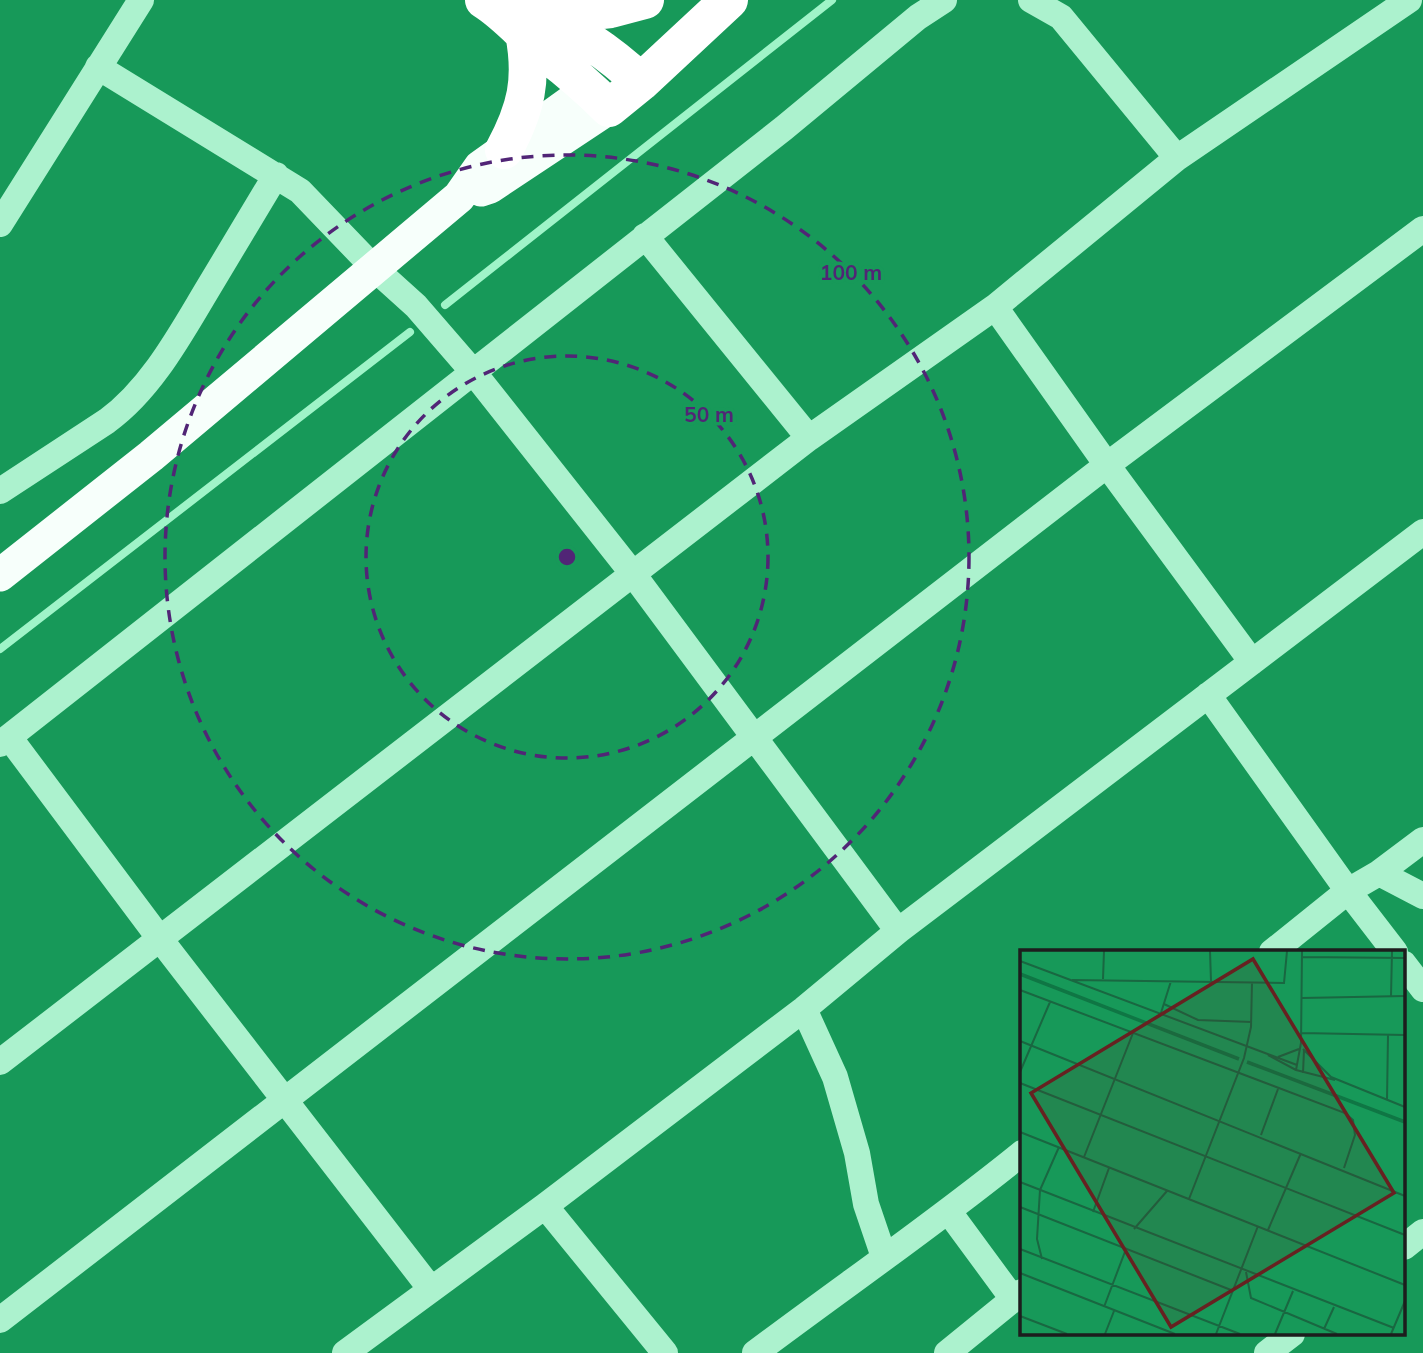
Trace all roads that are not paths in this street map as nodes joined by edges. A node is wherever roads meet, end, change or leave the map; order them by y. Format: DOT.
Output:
graph roads {
  1 [pos="141,0"];
  2 [pos="645,0"];
  3 [pos="699,0"];
  4 [pos="729,0"];
  5 [pos="944,0"];
  6 [pos="1031,0"];
  7 [pos="1409,0"];
  8 [pos="512,16"];
  9 [pos="98,67"];
  10 [pos="631,73"];
  11 [pos="600,98"];
  12 [pos="504,150"];
  13 [pos="1177,158"];
  14 [pos="276,175"];
  15 [pos="459,197"];
  16 [pos="0,224"];
  17 [pos="1423,229"];
  18 [pos="645,236"];
  19 [pos="374,269"];
  20 [pos="995,307"];
  21 [pos="474,373"];
  22 [pos="809,438"];
  23 [pos="1107,465"];
  24 [pos="0,491"];
  25 [pos="1423,532"];
  26 [pos="1,572"];
  27 [pos="633,574"];
  28 [pos="1252,662"];
  29 [pos="1208,695"];
  30 [pos="755,737"];
  31 [pos="4,741"];
  32 [pos="1423,840"];
  33 [pos="1380,873"];
  34 [pos="1348,891"];
  35 [pos="1423,896"];
  36 [pos="898,931"];
  37 [pos="160,939"];
  38 [pos="1274,950"];
  39 [pos="1393,950"];
  40 [pos="1406,969"];
  41 [pos="1416,992"];
  42 [pos="804,1009"];
  43 [pos="0,1062"];
  44 [pos="285,1100"];
  45 [pos="1020,1155"];
  46 [pos="545,1206"];
  47 [pos="949,1212"];
  48 [pos="1423,1232"];
  49 [pos="1406,1245"];
  50 [pos="884,1257"];
  51 [pos="430,1288"];
  52 [pos="1018,1295"];
  53 [pos="0,1320"];
  54 [pos="1289,1336"];
  55 [pos="952,1352"];
  56 [pos="345,1353"];
  57 [pos="665,1353"];
  58 [pos="755,1353"];
  59 [pos="1267,1353"];
  1 -- 9 [label="street"];
  2 -- 8 [label="highway"];
  3 -- 10 [label="highway"];
  4 -- 10 [label="highway"];
  5 -- 18 [label="street"];
  6 -- 13 [label="street"];
  7 -- 13 [label="street"];
  8 -- 10 [label="highway"];
  8 -- 11 [label="highway"];
  8 -- 12 [label="highway"];
  9 -- 14 [label="street"];
  9 -- 16 [label="street"];
  10 -- 11 [label="highway"];
  11 -- 12 [label="main road"];
  11 -- 15 [label="main road"];
  12 -- 15 [label="main road"];
  13 -- 20 [label="street"];
  14 -- 19 [label="street"];
  14 -- 24 [label="street"];
  15 -- 19 [label="main road"];
  17 -- 23 [label="street"];
  18 -- 21 [label="street"];
  18 -- 22 [label="street"];
  19 -- 21 [label="street"];
  19 -- 26 [label="main road"];
  20 -- 22 [label="street"];
  20 -- 23 [label="street"];
  21 -- 27 [label="street"];
  21 -- 31 [label="street"];
  22 -- 27 [label="street"];
  23 -- 28 [label="street"];
  23 -- 30 [label="street"];
  25 -- 28 [label="street"];
  27 -- 30 [label="street"];
  27 -- 37 [label="street"];
  28 -- 29 [label="street"];
  29 -- 34 [label="street"];
  29 -- 36 [label="street"];
  30 -- 36 [label="street"];
  30 -- 44 [label="street"];
  31 -- 37 [label="street"];
  32 -- 33 [label="street"];
  33 -- 34 [label="street"];
  33 -- 35 [label="street"];
  34 -- 38 [label="street"];
  34 -- 39 [label="street"];
  36 -- 42 [label="street"];
  37 -- 43 [label="street"];
  37 -- 44 [label="street"];
  40 -- 41 [label="street"];
  42 -- 46 [label="street"];
  42 -- 50 [label="street"];
  44 -- 51 [label="street"];
  44 -- 53 [label="street"];
  45 -- 47 [label="street"];
  46 -- 51 [label="street"];
  46 -- 57 [label="street"];
  47 -- 50 [label="street"];
  47 -- 52 [label="street"];
  48 -- 49 [label="street"];
  50 -- 58 [label="street"];
  51 -- 56 [label="street"];
  52 -- 55 [label="street"];
  54 -- 59 [label="street"];
}
